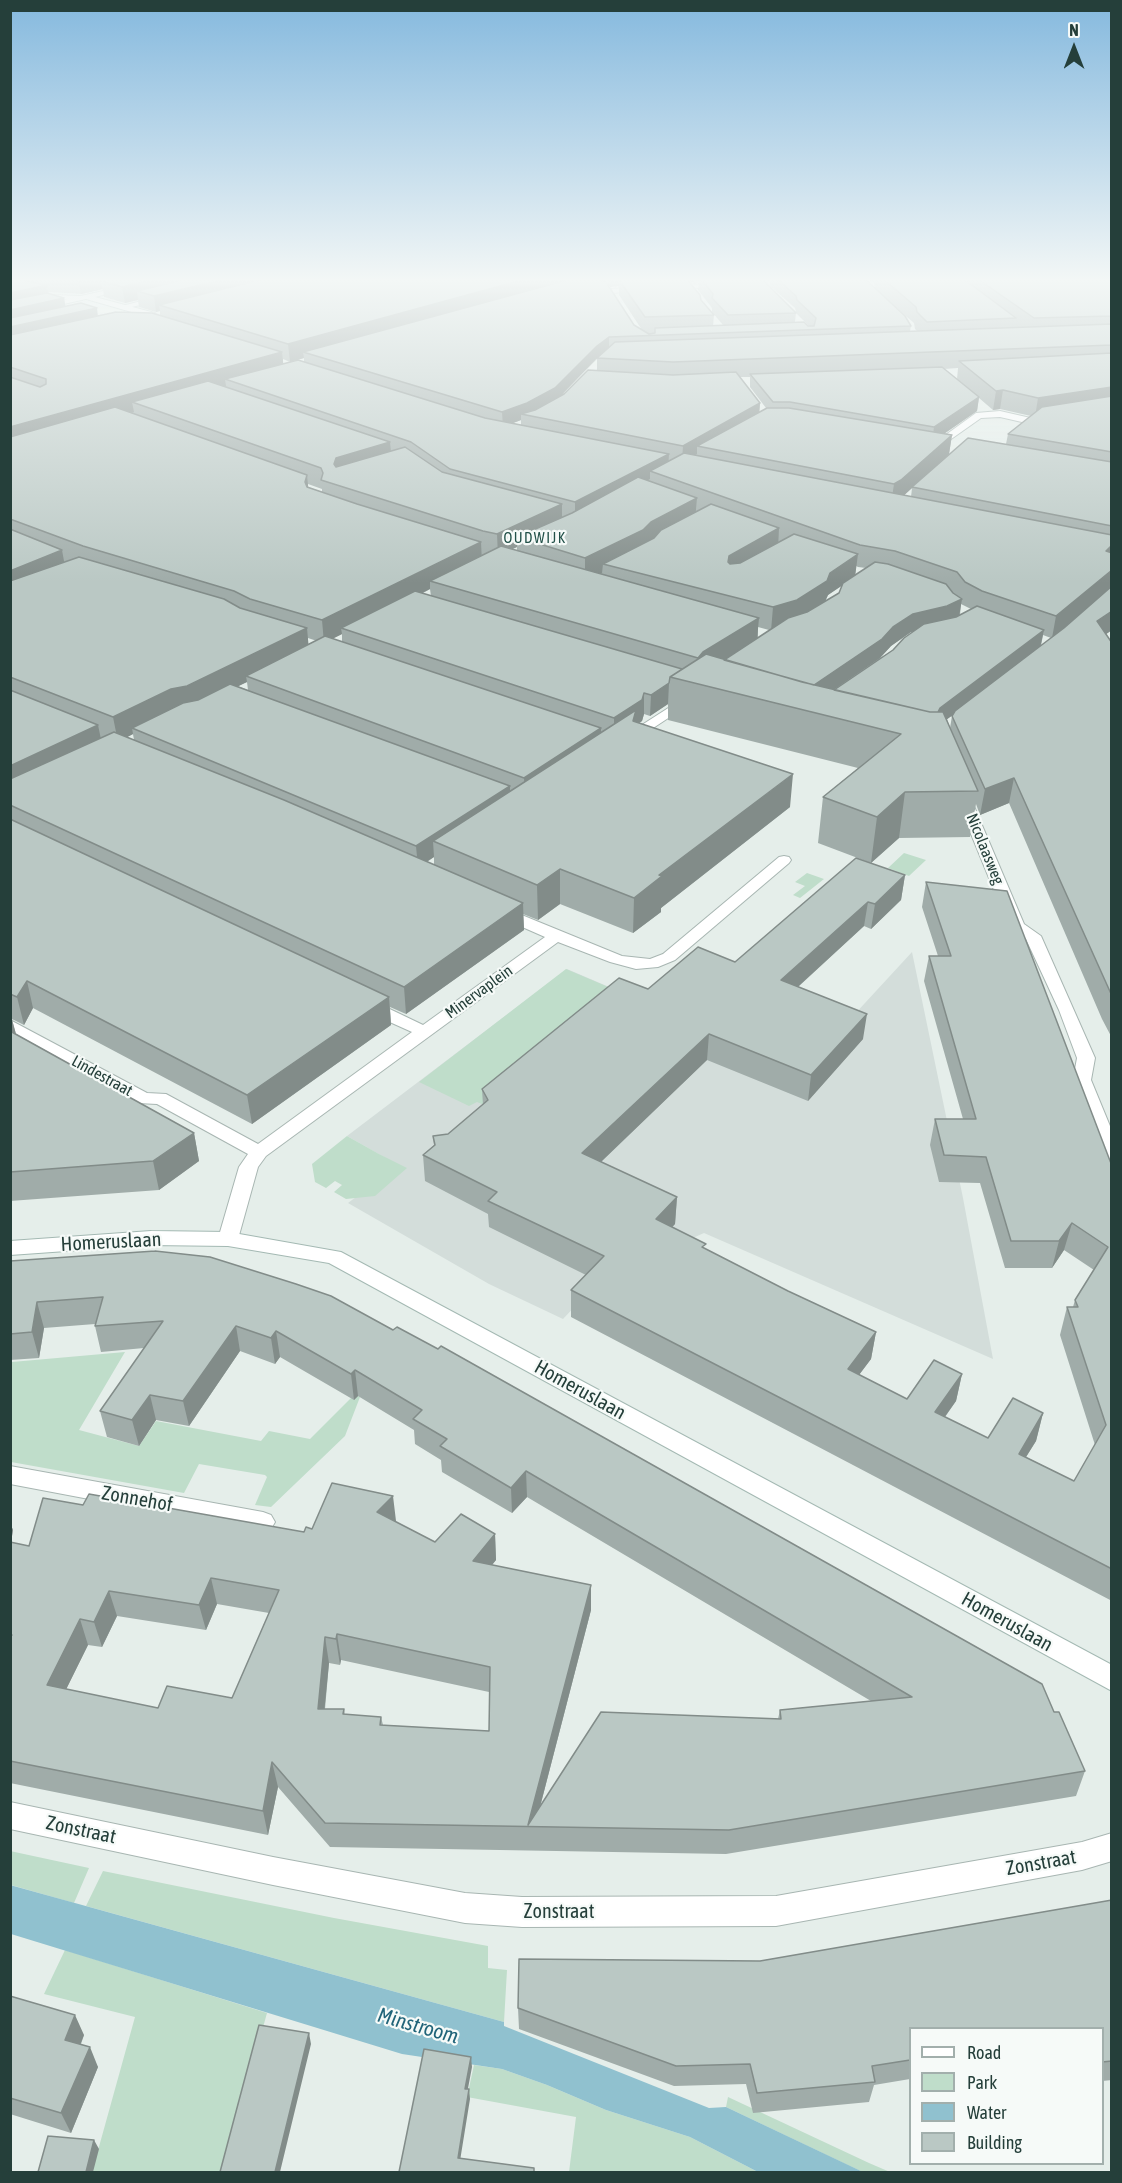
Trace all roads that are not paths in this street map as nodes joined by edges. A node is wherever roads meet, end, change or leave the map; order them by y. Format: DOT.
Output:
graph roads {
  1 [pos="1065,416"];
  2 [pos="1035,422"];
  3 [pos="1026,429"];
  4 [pos="923,445"];
  5 [pos="934,447"];
  6 [pos="952,451"];
  7 [pos="700,690"];
  8 [pos="616,747"];
  9 [pos="956,781"];
  10 [pos="784,860"];
  11 [pos="483,904"];
  12 [pos="556,936"];
  13 [pos="357,1000"];
  14 [pos="10,1025"];
  15 [pos="424,1032"];
  16 [pos="259,1152"];
  17 [pos="1112,1156"];
  18 [pos="228,1239"];
  19 [pos="10,1248"];
  20 [pos="10,1475"];
  21 [pos="262,1522"];
  22 [pos="1112,1679"];
  23 [pos="10,1815"];
  24 [pos="1112,1847"];
  1 -- 2 [label="street"];
  2 -- 3 [label="street"];
  2 -- 5 [label="street"];
  4 -- 5 [label="street"];
  5 -- 6 [label="street"];
  7 -- 8 [label="street"];
  9 -- 17 [label="street, Nicolaasweg"];
  10 -- 12 [label="street"];
  11 -- 12 [label="street"];
  12 -- 15 [label="street, Minervaplein"];
  13 -- 15 [label="street"];
  14 -- 16 [label="street, Lindestraat"];
  15 -- 16 [label="street, Minervaplein"];
  16 -- 18 [label="street, Minervaplein"];
  18 -- 19 [label="street, Homeruslaan"];
  18 -- 22 [label="street, Homeruslaan"];
  20 -- 21 [label="street, Zonnehof"];
  23 -- 24 [label="street, Zonstraat"];
}
